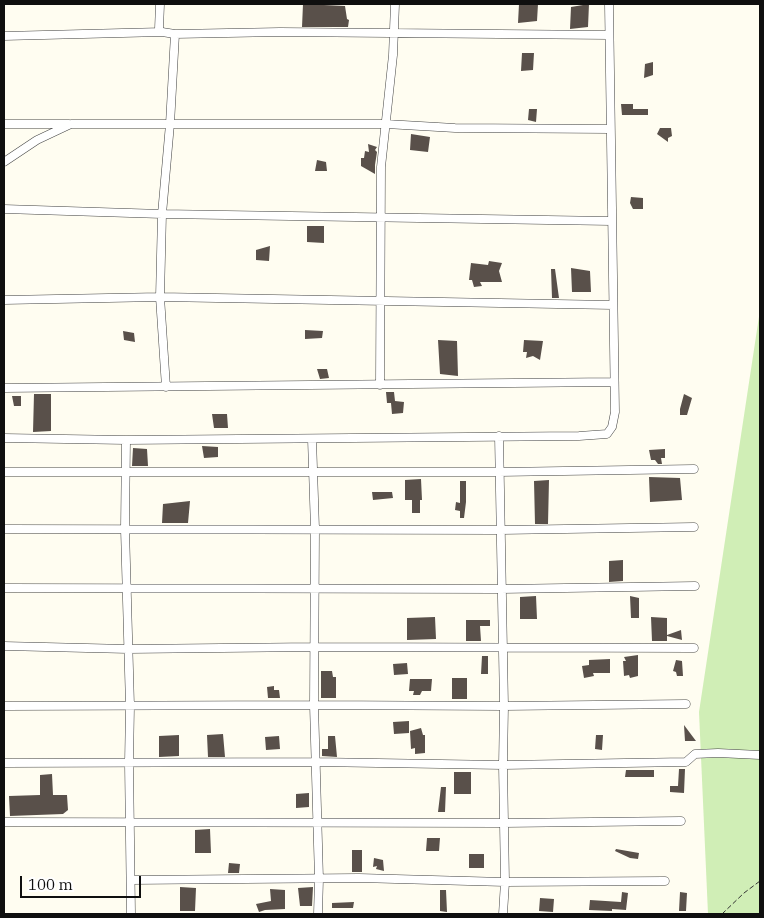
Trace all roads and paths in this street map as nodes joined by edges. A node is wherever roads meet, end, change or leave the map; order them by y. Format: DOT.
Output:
graph roads {
  1 [pos="160,4"];
  2 [pos="395,4"];
  3 [pos="608,4"];
  4 [pos="162,32"];
  5 [pos="394,33"];
  6 [pos="175,34"];
  7 [pos="609,35"];
  8 [pos="4,36"];
  9 [pos="4,124"];
  10 [pos="71,124"];
  11 [pos="170,124"];
  12 [pos="386,124"];
  13 [pos="610,129"];
  14 [pos="4,162"];
  15 [pos="4,209"];
  16 [pos="162,214"];
  17 [pos="381,218"];
  18 [pos="611,221"];
  19 [pos="160,297"];
  20 [pos="4,300"];
  21 [pos="380,301"];
  22 [pos="613,305"];
  23 [pos="614,382"];
  24 [pos="380,385"];
  25 [pos="166,387"];
  26 [pos="4,388"];
  27 [pos="499,436"];
  28 [pos="4,438"];
  29 [pos="312,439"];
  30 [pos="126,440"];
  31 [pos="694,470"];
  32 [pos="314,471"];
  33 [pos="4,472"];
  34 [pos="126,472"];
  35 [pos="499,472"];
  36 [pos="694,527"];
  37 [pos="315,528"];
  38 [pos="4,529"];
  39 [pos="125,529"];
  40 [pos="501,530"];
  41 [pos="695,586"];
  42 [pos="4,588"];
  43 [pos="314,588"];
  44 [pos="127,589"];
  45 [pos="501,589"];
  46 [pos="4,646"];
  47 [pos="315,647"];
  48 [pos="502,647"];
  49 [pos="128,648"];
  50 [pos="694,648"];
  51 [pos="314,704"];
  52 [pos="686,704"];
  53 [pos="4,706"];
  54 [pos="130,706"];
  55 [pos="504,706"];
  56 [pos="760,755"];
  57 [pos="315,762"];
  58 [pos="4,763"];
  59 [pos="129,763"];
  60 [pos="503,765"];
  61 [pos="681,821"];
  62 [pos="4,822"];
  63 [pos="131,822"];
  64 [pos="317,823"];
  65 [pos="503,823"];
  66 [pos="319,879"];
  67 [pos="131,880"];
  68 [pos="665,881"];
  69 [pos="760,881"];
  70 [pos="505,882"];
  71 [pos="131,914"];
  72 [pos="318,914"];
  73 [pos="503,914"];
  74 [pos="722,914"];
  1 -- 4 [label="street"];
  2 -- 5 [label="street"];
  3 -- 7 [label="street"];
  4 -- 6 [label="street"];
  4 -- 8 [label="street"];
  5 -- 6 [label="street"];
  5 -- 7 [label="street"];
  5 -- 12 [label="street"];
  6 -- 11 [label="street"];
  7 -- 13 [label="street"];
  9 -- 10 [label="street"];
  10 -- 11 [label="street"];
  10 -- 14 [label="street"];
  11 -- 12 [label="street"];
  11 -- 16 [label="street"];
  12 -- 13 [label="street"];
  12 -- 17 [label="street"];
  13 -- 18 [label="street"];
  15 -- 16 [label="street"];
  16 -- 17 [label="street"];
  16 -- 19 [label="street"];
  17 -- 18 [label="street"];
  17 -- 21 [label="street"];
  18 -- 22 [label="street"];
  19 -- 20 [label="street"];
  19 -- 21 [label="street"];
  19 -- 25 [label="street"];
  21 -- 22 [label="street"];
  21 -- 24 [label="street"];
  22 -- 23 [label="street"];
  23 -- 24 [label="street"];
  23 -- 27 [label="street"];
  24 -- 25 [label="street"];
  25 -- 26 [label="street"];
  27 -- 29 [label="street"];
  27 -- 35 [label="street"];
  28 -- 30 [label="street"];
  29 -- 30 [label="street"];
  29 -- 32 [label="street"];
  30 -- 34 [label="street"];
  31 -- 35 [label="street"];
  32 -- 34 [label="street"];
  32 -- 35 [label="street"];
  32 -- 37 [label="street"];
  33 -- 34 [label="street"];
  34 -- 39 [label="street"];
  35 -- 40 [label="street"];
  36 -- 40 [label="street"];
  37 -- 39 [label="street"];
  37 -- 40 [label="street"];
  37 -- 43 [label="street"];
  38 -- 39 [label="street"];
  39 -- 44 [label="street"];
  40 -- 45 [label="street"];
  41 -- 45 [label="street"];
  42 -- 44 [label="street"];
  43 -- 44 [label="street"];
  43 -- 45 [label="street"];
  43 -- 47 [label="street"];
  44 -- 49 [label="street"];
  45 -- 48 [label="street"];
  46 -- 49 [label="street"];
  47 -- 48 [label="street"];
  47 -- 49 [label="street"];
  47 -- 51 [label="street"];
  48 -- 50 [label="street"];
  48 -- 55 [label="street"];
  49 -- 54 [label="street"];
  51 -- 54 [label="street"];
  51 -- 55 [label="street"];
  51 -- 57 [label="street"];
  52 -- 55 [label="street"];
  53 -- 54 [label="street"];
  54 -- 59 [label="street"];
  55 -- 60 [label="street"];
  56 -- 60 [label="street"];
  57 -- 59 [label="street"];
  57 -- 60 [label="street"];
  57 -- 64 [label="street"];
  58 -- 59 [label="street"];
  59 -- 63 [label="street"];
  60 -- 65 [label="street"];
  61 -- 65 [label="street"];
  62 -- 63 [label="street"];
  63 -- 64 [label="street"];
  63 -- 67 [label="street"];
  64 -- 65 [label="street"];
  64 -- 66 [label="street"];
  65 -- 70 [label="street"];
  66 -- 67 [label="street"];
  66 -- 70 [label="street"];
  66 -- 72 [label="street"];
  67 -- 71 [label="street"];
  68 -- 70 [label="street"];
  69 -- 74 [label="path"];
  70 -- 73 [label="street"];
}
